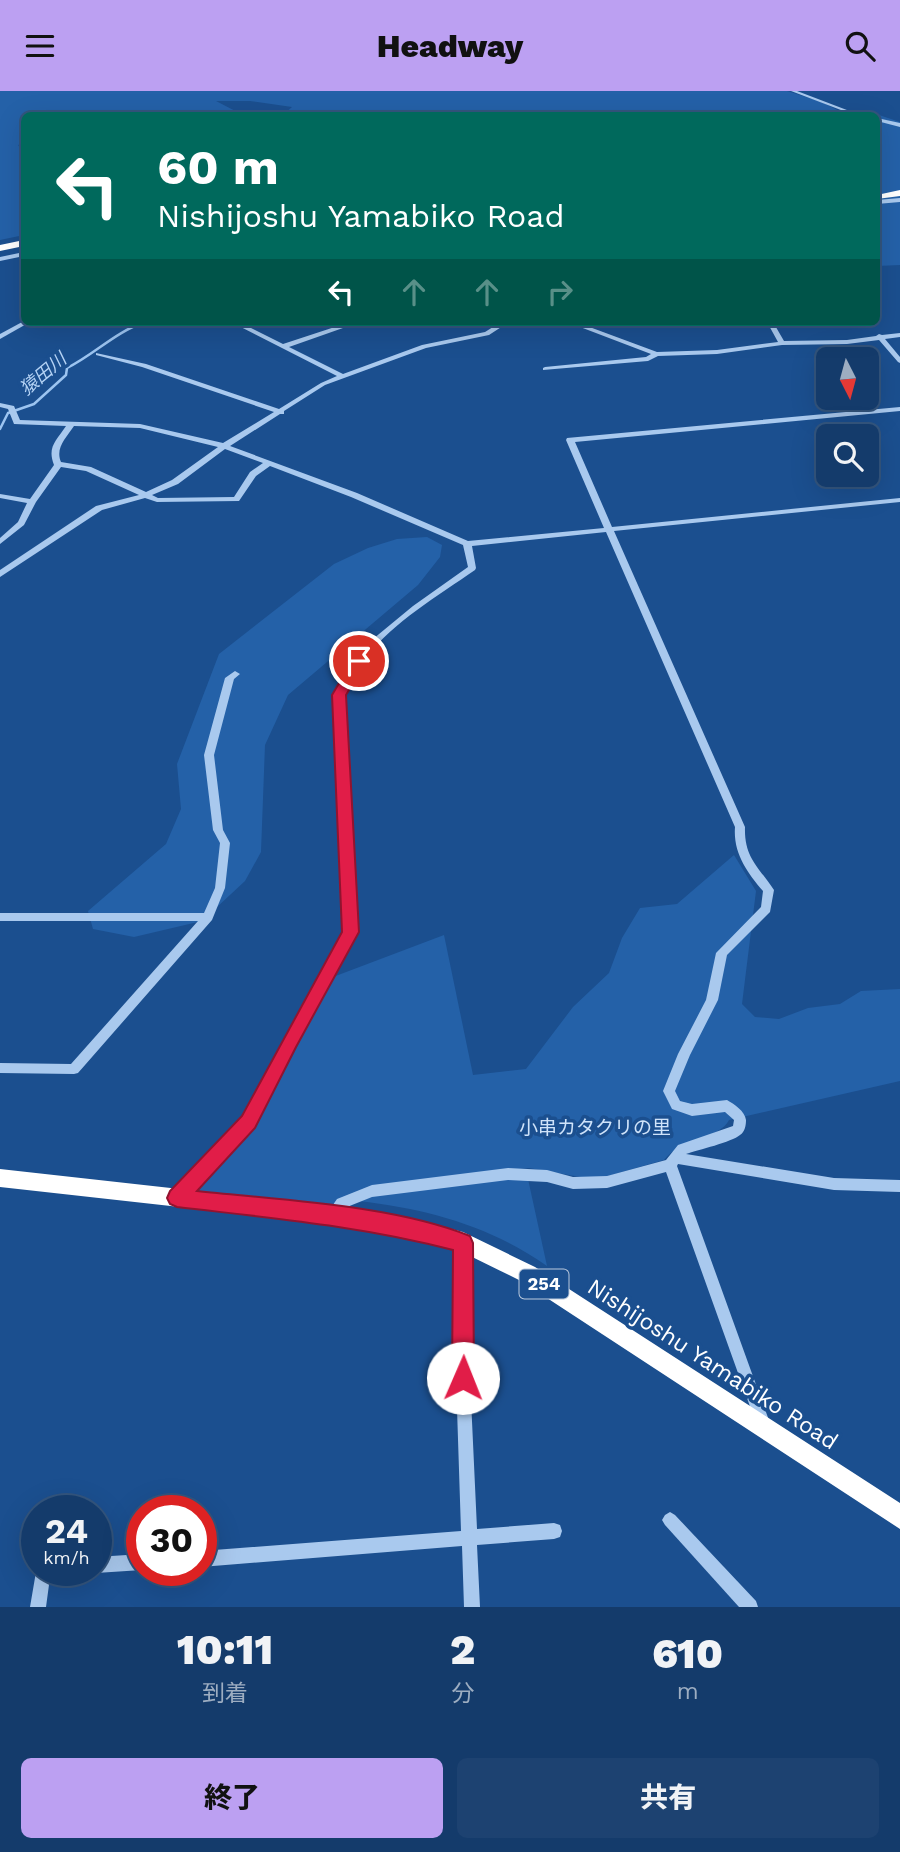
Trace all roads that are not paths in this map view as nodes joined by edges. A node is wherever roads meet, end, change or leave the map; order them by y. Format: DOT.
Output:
graph roads {
  1 [pos="793,91"];
  2 [pos="850,112"];
  3 [pos="880,121"];
  4 [pos="900,125"];
  5 [pos="900,191"];
  6 [pos="880,194"];
  7 [pos="900,200"];
  8 [pos="880,202"];
  9 [pos="21,241"];
  10 [pos="0,246"];
  11 [pos="21,255"];
  12 [pos="0,259"];
  13 [pos="21,325"];
  14 [pos="242,326"];
  15 [pos="345,326"];
  16 [pos="500,326"];
  17 [pos="581,326"];
  18 [pos="772,326"];
  19 [pos="900,335"];
  20 [pos="0,337"];
  21 [pos="879,337"];
  22 [pos="782,343"];
  23 [pos="282,347"];
  24 [pos="98,354"];
  25 [pos="656,354"];
  26 [pos="900,361"];
  27 [pos="545,369"];
  28 [pos="343,377"];
  29 [pos="0,405"];
  30 [pos="900,409"];
  31 [pos="281,412"];
  32 [pos="72,423"];
  33 [pos="224,446"];
  34 [pos="269,463"];
  35 [pos="59,464"];
  36 [pos="146,495"];
  37 [pos="0,496"];
  38 [pos="900,500"];
  39 [pos="32,502"];
  40 [pos="609,529"];
  41 [pos="0,542"];
  42 [pos="467,544"];
  43 [pos="0,574"];
  44 [pos="235,674"];
  45 [pos="0,917"];
  46 [pos="208,917"];
  47 [pos="0,1068"];
  48 [pos="674,1162"];
  49 [pos="0,1178"];
  50 [pos="900,1186"];
  51 [pos="177,1198"];
  52 [pos="332,1215"];
  53 [pos="463,1243"];
  54 [pos="766,1430"];
  55 [pos="900,1517"];
  56 [pos="670,1520"];
  57 [pos="554,1531"];
  58 [pos="470,1538"];
  59 [pos="217,1558"];
  60 [pos="41,1586"];
  61 [pos="38,1607"];
  62 [pos="472,1607"];
  63 [pos="750,1607"];
  1 -- 2 [label="street"];
  3 -- 4 [label="street"];
  5 -- 6 [label="highway"];
  7 -- 8 [label="street"];
  9 -- 10 [label="highway"];
  11 -- 12 [label="street"];
  13 -- 20 [label="street"];
  14 -- 23 [label="street"];
  15 -- 23 [label="street"];
  16 -- 28 [label="street"];
  17 -- 25 [label="street"];
  18 -- 22 [label="street"];
  19 -- 21 [label="street"];
  21 -- 22 [label="street"];
  21 -- 26 [label="street"];
  22 -- 25 [label="street"];
  23 -- 28 [label="street"];
  24 -- 31 [label="street"];
  25 -- 27 [label="street"];
  28 -- 31 [label="street"];
  29 -- 32 [label="street"];
  30 -- 40 [label="street"];
  31 -- 33 [label="street"];
  32 -- 33 [label="street"];
  32 -- 35 [label="street"];
  33 -- 34 [label="street"];
  33 -- 36 [label="street"];
  34 -- 36 [label="street"];
  34 -- 42 [label="street"];
  35 -- 36 [label="street"];
  35 -- 39 [label="street"];
  36 -- 43 [label="street"];
  37 -- 39 [label="street"];
  38 -- 40 [label="street"];
  39 -- 41 [label="street"];
  40 -- 42 [label="street"];
  40 -- 48 [label="street"];
  42 -- 51 [label="street"];
  44 -- 46 [label="street"];
  45 -- 46 [label="street"];
  46 -- 47 [label="street"];
  48 -- 50 [label="street"];
  48 -- 52 [label="street"];
  48 -- 54 [label="street"];
  49 -- 51 [label="highway, Nishijoshu Yamabiko Road / 254"];
  51 -- 52 [label="highway, Nishijoshu Yamabiko Road / 254"];
  52 -- 53 [label="highway, Nishijoshu Yamabiko Road / 254"];
  53 -- 54 [label="highway, Nishijoshu Yamabiko Road / 254"];
  53 -- 58 [label="street"];
  54 -- 55 [label="highway, Nishijoshu Yamabiko Road / 254"];
  56 -- 63 [label="street"];
  57 -- 58 [label="street"];
  58 -- 59 [label="street"];
  58 -- 62 [label="street"];
  60 -- 61 [label="street"];
}
